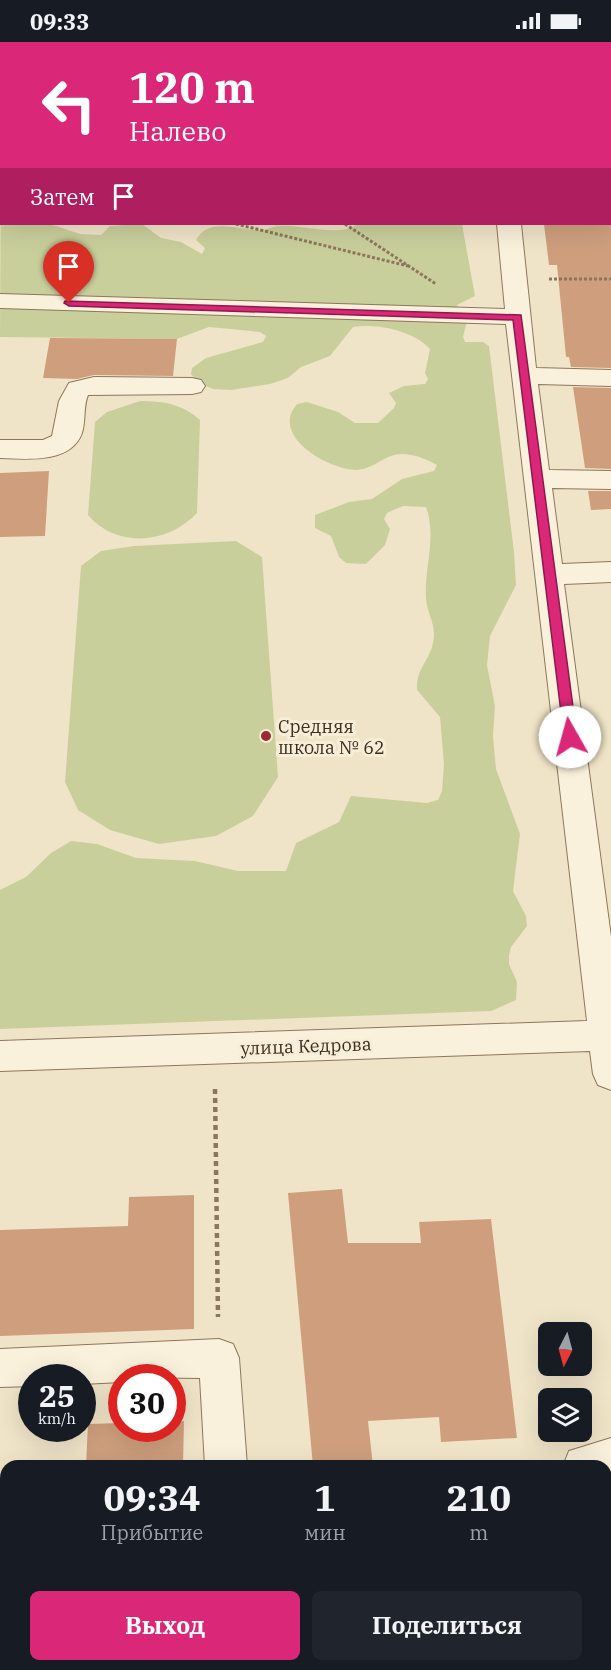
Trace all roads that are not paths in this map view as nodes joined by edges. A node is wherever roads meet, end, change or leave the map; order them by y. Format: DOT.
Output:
graph roads {
  1 [pos="508,225"];
  2 [pos="0,301"];
  3 [pos="517,317"];
  4 [pos="524,376"];
  5 [pos="611,378"];
  6 [pos="192,386"];
  7 [pos="0,449"];
  8 [pos="538,480"];
  9 [pos="611,480"];
  10 [pos="611,572"];
  11 [pos="550,573"];
  12 [pos="609,1035"];
  13 [pos="0,1056"];
  14 [pos="611,1074"];
  15 [pos="0,1368"];
  16 [pos="226,1460"];
  1 -- 3 [label="street"];
  2 -- 3 [label="street"];
  3 -- 4 [label="street"];
  4 -- 5 [label="street"];
  4 -- 8 [label="street"];
  6 -- 7 [label="street"];
  8 -- 9 [label="street"];
  8 -- 11 [label="street"];
  10 -- 11 [label="street"];
  11 -- 12 [label="street"];
  12 -- 13 [label="street, улица Кедрова"];
  12 -- 14 [label="street"];
  15 -- 16 [label="street"];
}
